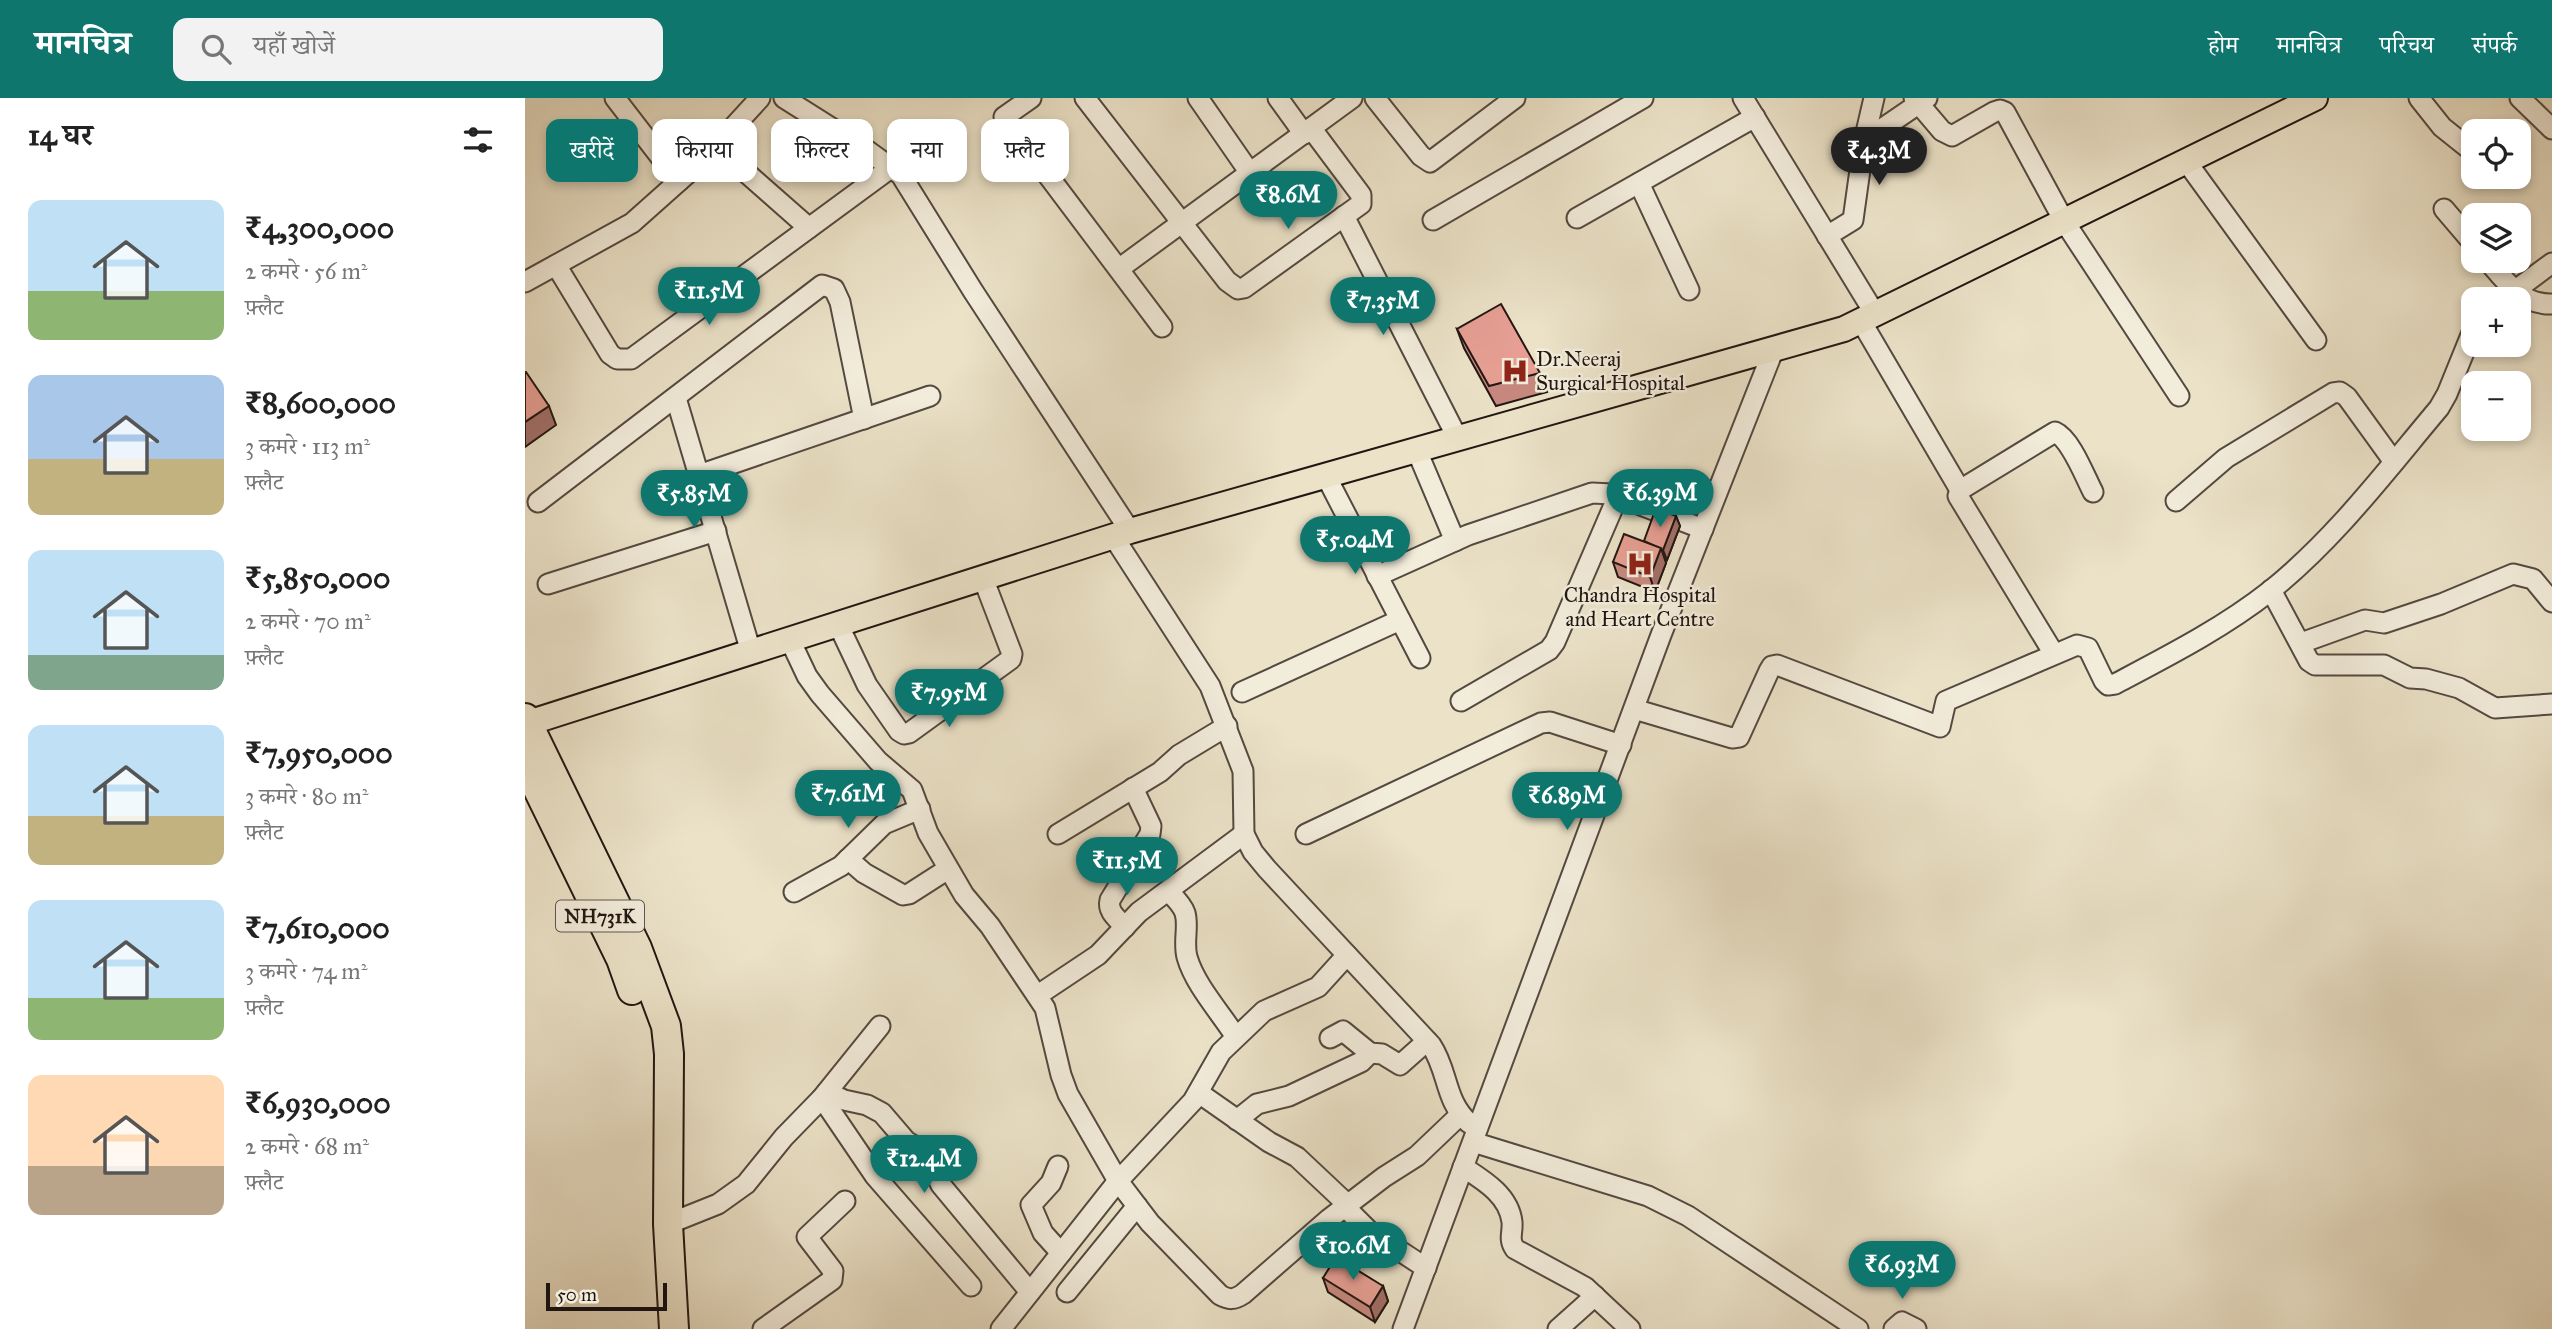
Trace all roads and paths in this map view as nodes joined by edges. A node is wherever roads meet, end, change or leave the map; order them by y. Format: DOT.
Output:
graph roads {
  1 [pos="615,98"];
  2 [pos="760,98"];
  3 [pos="784,98"];
  4 [pos="1031,98"];
  5 [pos="1085,98"];
  6 [pos="1198,98"];
  7 [pos="1278,98"];
  8 [pos="1352,98"];
  9 [pos="1375,98"];
  10 [pos="1515,98"];
  11 [pos="1643,98"];
  12 [pos="1743,98"];
  13 [pos="1874,98"];
  14 [pos="2315,98"];
  15 [pos="2419,98"];
  16 [pos="2520,98"];
  17 [pos="1920,100"];
  18 [pos="1755,117"];
  19 [pos="741,119"];
  20 [pos="2552,128"];
  21 [pos="1307,131"];
  22 [pos="1864,141"];
  23 [pos="2461,142"];
  24 [pos="652,146"];
  25 [pos="2186,162"];
  26 [pos="887,163"];
  27 [pos="887,171"];
  28 [pos="1249,173"];
  29 [pos="678,182"];
  30 [pos="757,182"];
  31 [pos="905,182"];
  32 [pos="1639,183"];
  33 [pos="2444,209"];
  34 [pos="1344,216"];
  35 [pos="1577,218"];
  36 [pos="1433,220"];
  37 [pos="2064,221"];
  38 [pos="1181,223"];
  39 [pos="809,228"];
  40 [pos="2461,229"];
  41 [pos="1827,236"];
  42 [pos="2552,263"];
  43 [pos="556,265"];
  44 [pos="1119,268"];
  45 [pos="525,282"];
  46 [pos="2520,287"];
  47 [pos="1689,290"];
  48 [pos="2531,300"];
  49 [pos="2552,304"];
  50 [pos="1868,318"];
  51 [pos="1163,327"];
  52 [pos="2316,340"];
  53 [pos="1773,351"];
  54 [pos="2462,357"];
  55 [pos="930,396"];
  56 [pos="2179,396"];
  57 [pos="676,398"];
  58 [pos="864,419"];
  59 [pos="1458,439"];
  60 [pos="1417,451"];
  61 [pos="2394,461"];
  62 [pos="699,475"];
  63 [pos="1326,476"];
  64 [pos="1959,489"];
  65 [pos="2093,492"];
  66 [pos="1618,496"];
  67 [pos="2176,501"];
  68 [pos="538,502"];
  69 [pos="1703,529"];
  70 [pos="716,531"];
  71 [pos="1122,534"];
  72 [pos="1455,541"];
  73 [pos="1377,576"];
  74 [pos="983,578"];
  75 [pos="548,584"];
  76 [pos="2271,590"];
  77 [pos="2552,602"];
  78 [pos="1400,620"];
  79 [pos="838,624"];
  80 [pos="790,640"];
  81 [pos="2301,643"];
  82 [pos="751,652"];
  83 [pos="2054,654"];
  84 [pos="1420,658"];
  85 [pos="1242,692"];
  86 [pos="1461,701"];
  87 [pos="2552,704"];
  88 [pos="1634,709"];
  89 [pos="526,722"];
  90 [pos="1227,726"];
  91 [pos="1621,745"];
  92 [pos="525,764"];
  93 [pos="1133,788"];
  94 [pos="920,809"];
  95 [pos="1058,834"];
  96 [pos="1244,834"];
  97 [pos="1307,834"];
  98 [pos="848,859"];
  99 [pos="948,869"];
  100 [pos="1168,891"];
  101 [pos="794,892"];
  102 [pos="1125,927"];
  103 [pos="1347,955"];
  104 [pos="1038,995"];
  105 [pos="880,1026"];
  106 [pos="1236,1037"];
  107 [pos="1331,1038"];
  108 [pos="1427,1041"];
  109 [pos="1370,1053"];
  110 [pos="667,1072"];
  111 [pos="1199,1093"];
  112 [pos="825,1095"];
  113 [pos="1461,1115"];
  114 [pos="1237,1120"];
  115 [pos="1475,1136"];
  116 [pos="1058,1166"];
  117 [pos="1463,1167"];
  118 [pos="1118,1181"];
  119 [pos="845,1201"];
  120 [pos="1137,1206"];
  121 [pos="1346,1206"];
  122 [pos="668,1224"];
  123 [pos="1061,1253"];
  124 [pos="1426,1268"];
  125 [pos="971,1286"];
  126 [pos="1067,1292"];
  127 [pos="1030,1293"];
  128 [pos="1595,1296"];
  129 [pos="674,1329"];
  130 [pos="763,1329"];
  131 [pos="1001,1329"];
  132 [pos="1403,1329"];
  133 [pos="1558,1329"];
  134 [pos="1630,1329"];
  135 [pos="1858,1329"];
  136 [pos="1894,1329"];
  137 [pos="1916,1329"];
  1 -- 24 [label="street"];
  2 -- 19 [label="street"];
  3 -- 26 [label="street"];
  4 -- 44 [label="street"];
  5 -- 38 [label="street"];
  6 -- 28 [label="street"];
  7 -- 21 [label="street"];
  8 -- 21 [label="street"];
  9 -- 10 [label="street"];
  11 -- 36 [label="street"];
  12 -- 18 [label="street"];
  13 -- 22 [label="street"];
  14 -- 25 [label="main road"];
  15 -- 23 [label="street"];
  16 -- 20 [label="street"];
  17 -- 22 [label="street"];
  17 -- 37 [label="street"];
  18 -- 32 [label="street"];
  18 -- 41 [label="street"];
  21 -- 28 [label="street"];
  21 -- 34 [label="street"];
  22 -- 41 [label="street"];
  25 -- 37 [label="main road"];
  25 -- 52 [label="street"];
  27 -- 39 [label="street"];
  28 -- 38 [label="street"];
  29 -- 43 [label="street"];
  30 -- 39 [label="street"];
  31 -- 71 [label="street"];
  32 -- 35 [label="street"];
  32 -- 47 [label="street"];
  33 -- 40 [label="street"];
  34 -- 38 [label="street"];
  34 -- 59 [label="street"];
  37 -- 50 [label="main road"];
  37 -- 56 [label="street"];
  38 -- 44 [label="street"];
  39 -- 43 [label="street"];
  41 -- 50 [label="street"];
  42 -- 46 [label="street"];
  43 -- 45 [label="street"];
  44 -- 51 [label="street"];
  48 -- 49 [label="street"];
  50 -- 53 [label="main road"];
  50 -- 64 [label="street"];
  53 -- 59 [label="main road"];
  53 -- 69 [label="street"];
  54 -- 61 [label="street"];
  55 -- 58 [label="street"];
  57 -- 58 [label="street"];
  57 -- 62 [label="street"];
  57 -- 68 [label="street"];
  58 -- 62 [label="street"];
  59 -- 60 [label="main road"];
  60 -- 63 [label="main road"];
  60 -- 72 [label="street"];
  61 -- 67 [label="street"];
  61 -- 76 [label="street"];
  62 -- 70 [label="street"];
  63 -- 71 [label="main road"];
  63 -- 73 [label="street"];
  64 -- 65 [label="street"];
  64 -- 83 [label="street"];
  66 -- 69 [label="street"];
  66 -- 72 [label="street"];
  66 -- 86 [label="street"];
  69 -- 88 [label="street"];
  70 -- 75 [label="street"];
  70 -- 82 [label="street"];
  71 -- 74 [label="main road"];
  71 -- 90 [label="street"];
  72 -- 73 [label="street"];
  73 -- 78 [label="street"];
  74 -- 79 [label="main road"];
  74 -- 79 [label="street"];
  76 -- 81 [label="street"];
  76 -- 83 [label="street"];
  77 -- 81 [label="street"];
  78 -- 84 [label="street"];
  78 -- 85 [label="street"];
  79 -- 80 [label="main road"];
  80 -- 82 [label="main road"];
  80 -- 94 [label="street"];
  81 -- 87 [label="street"];
  82 -- 89 [label="main road"];
  83 -- 88 [label="street"];
  88 -- 91 [label="street"];
  89 -- 110 [label="highway, NH731K"];
  90 -- 93 [label="street"];
  90 -- 96 [label="street"];
  91 -- 97 [label="street"];
  91 -- 115 [label="street"];
  92 -- 110 [label="highway, NH731K"];
  93 -- 95 [label="street"];
  93 -- 102 [label="street"];
  94 -- 98 [label="street"];
  94 -- 99 [label="street"];
  96 -- 100 [label="street"];
  96 -- 103 [label="street"];
  98 -- 99 [label="street"];
  98 -- 101 [label="street"];
  99 -- 104 [label="street"];
  100 -- 102 [label="street"];
  100 -- 106 [label="street"];
  102 -- 104 [label="street"];
  103 -- 106 [label="street"];
  103 -- 108 [label="street"];
  104 -- 118 [label="street"];
  105 -- 112 [label="street"];
  106 -- 111 [label="street"];
  107 -- 109 [label="street"];
  108 -- 109 [label="street"];
  108 -- 113 [label="street"];
  109 -- 114 [label="street"];
  110 -- 122 [label="highway, NH731K"];
  111 -- 114 [label="street"];
  111 -- 118 [label="street"];
  112 -- 122 [label="street"];
  112 -- 125 [label="street"];
  112 -- 127 [label="street"];
  113 -- 115 [label="street"];
  113 -- 121 [label="street"];
  114 -- 121 [label="street"];
  115 -- 117 [label="street"];
  115 -- 135 [label="street"];
  116 -- 123 [label="street"];
  117 -- 124 [label="street"];
  117 -- 128 [label="street"];
  118 -- 120 [label="street"];
  118 -- 123 [label="street"];
  119 -- 130 [label="street"];
  120 -- 121 [label="street"];
  120 -- 126 [label="street"];
  121 -- 124 [label="street"];
  122 -- 129 [label="highway, NH731K"];
  123 -- 127 [label="street"];
  124 -- 132 [label="street"];
  127 -- 131 [label="street"];
  128 -- 133 [label="street"];
  128 -- 134 [label="street"];
  136 -- 137 [label="street"];
}
